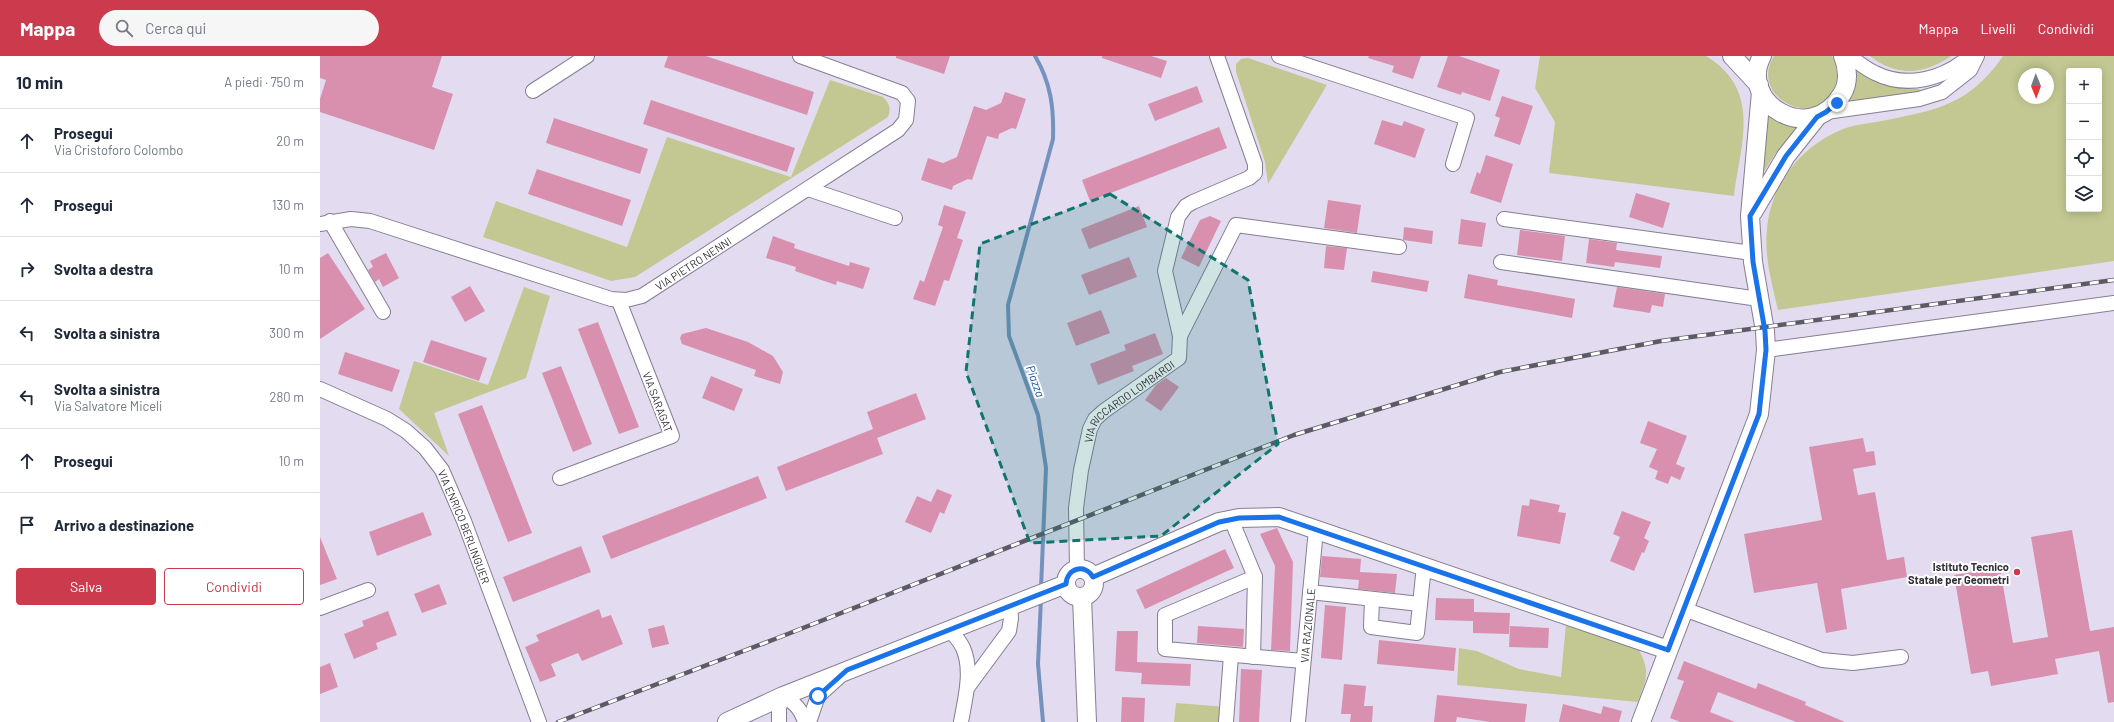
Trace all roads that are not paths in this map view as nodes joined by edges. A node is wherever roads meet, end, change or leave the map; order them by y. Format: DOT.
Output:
graph roads {
  1 [pos="587,56"];
  2 [pos="800,56"];
  3 [pos="1218,56"];
  4 [pos="1279,56"];
  5 [pos="1732,56"];
  6 [pos="1762,56"];
  7 [pos="1843,56"];
  8 [pos="1849,56"];
  9 [pos="1970,56"];
  10 [pos="1977,56"];
  11 [pos="815,59"];
  12 [pos="1760,88"];
  13 [pos="533,91"];
  14 [pos="1822,114"];
  15 [pos="1453,164"];
  16 [pos="808,189"];
  17 [pos="1750,216"];
  18 [pos="895,218"];
  19 [pos="1504,218"];
  20 [pos="325,222"];
  21 [pos="1399,247"];
  22 [pos="1752,253"];
  23 [pos="1502,262"];
  24 [pos="1759,299"];
  25 [pos="619,301"];
  26 [pos="2114,303"];
  27 [pos="383,312"];
  28 [pos="1180,336"];
  29 [pos="1766,350"];
  30 [pos="320,389"];
  31 [pos="560,478"];
  32 [pos="1231,519"];
  33 [pos="1316,529"];
  34 [pos="1424,566"];
  35 [pos="1077,569"];
  36 [pos="1093,577"];
  37 [pos="1255,577"];
  38 [pos="1060,586"];
  39 [pos="368,590"];
  40 [pos="1310,592"];
  41 [pos="1082,597"];
  42 [pos="1372,599"];
  43 [pos="1018,603"];
  44 [pos="1420,604"];
  45 [pos="320,608"];
  46 [pos="1684,608"];
  47 [pos="950,630"];
  48 [pos="1668,650"];
  49 [pos="1231,655"];
  50 [pos="1253,657"];
  51 [pos="1901,657"];
  52 [pos="1303,661"];
  53 [pos="847,670"];
  54 [pos="967,688"];
  55 [pos="783,696"];
  56 [pos="539,722"];
  57 [pos="727,722"];
  58 [pos="779,722"];
  59 [pos="806,722"];
  60 [pos="809,722"];
  61 [pos="961,722"];
  62 [pos="1087,722"];
  63 [pos="1226,722"];
  64 [pos="1298,722"];
  65 [pos="1641,722"];
  1 -- 13 [label="street"];
  2 -- 11 [label="street, VIA PIETRO NENNI"];
  3 -- 28 [label="street, VIA RICCARDO LOMBARDI"];
  4 -- 15 [label="street"];
  5 -- 12 [label="street"];
  6 -- 12 [label="street"];
  7 -- 14 [label="street"];
  8 -- 9 [label="street"];
  10 -- 14 [label="street"];
  11 -- 16 [label="street, VIA PIETRO NENNI"];
  12 -- 14 [label="street"];
  12 -- 17 [label="street"];
  14 -- 17 [label="street"];
  16 -- 18 [label="street"];
  16 -- 25 [label="street, VIA PIETRO NENNI"];
  17 -- 22 [label="street"];
  19 -- 22 [label="street"];
  20 -- 25 [label="street"];
  20 -- 27 [label="street"];
  21 -- 28 [label="street"];
  22 -- 24 [label="street"];
  23 -- 24 [label="street"];
  24 -- 29 [label="street"];
  25 -- 31 [label="street, VIA SARAGAT"];
  26 -- 29 [label="street"];
  28 -- 35 [label="street, VIA RICCARDO LOMBARDI"];
  29 -- 46 [label="street"];
  30 -- 56 [label="street, VIA ENRICO BERLINGUER"];
  32 -- 33 [label="street"];
  32 -- 36 [label="street"];
  32 -- 37 [label="street"];
  33 -- 34 [label="street"];
  33 -- 40 [label="street, VIA RAZIONALE"];
  34 -- 44 [label="street"];
  34 -- 48 [label="street"];
  35 -- 36 [label="street"];
  35 -- 38 [label="street"];
  36 -- 41 [label="street"];
  37 -- 49 [label="street"];
  37 -- 50 [label="street"];
  38 -- 41 [label="street"];
  38 -- 43 [label="street"];
  39 -- 45 [label="street"];
  40 -- 42 [label="street"];
  40 -- 52 [label="street, VIA RAZIONALE"];
  41 -- 62 [label="street"];
  42 -- 44 [label="street"];
  42 -- 44 [label="street"];
  43 -- 47 [label="street"];
  43 -- 54 [label="street"];
  46 -- 48 [label="street"];
  46 -- 51 [label="street"];
  47 -- 53 [label="street"];
  47 -- 54 [label="street"];
  48 -- 65 [label="street"];
  49 -- 50 [label="street"];
  49 -- 63 [label="street"];
  50 -- 52 [label="street"];
  52 -- 64 [label="street, VIA RAZIONALE"];
  53 -- 55 [label="street"];
  53 -- 60 [label="street"];
  54 -- 61 [label="street"];
  55 -- 57 [label="street"];
  55 -- 58 [label="street"];
  55 -- 59 [label="street"];
}
